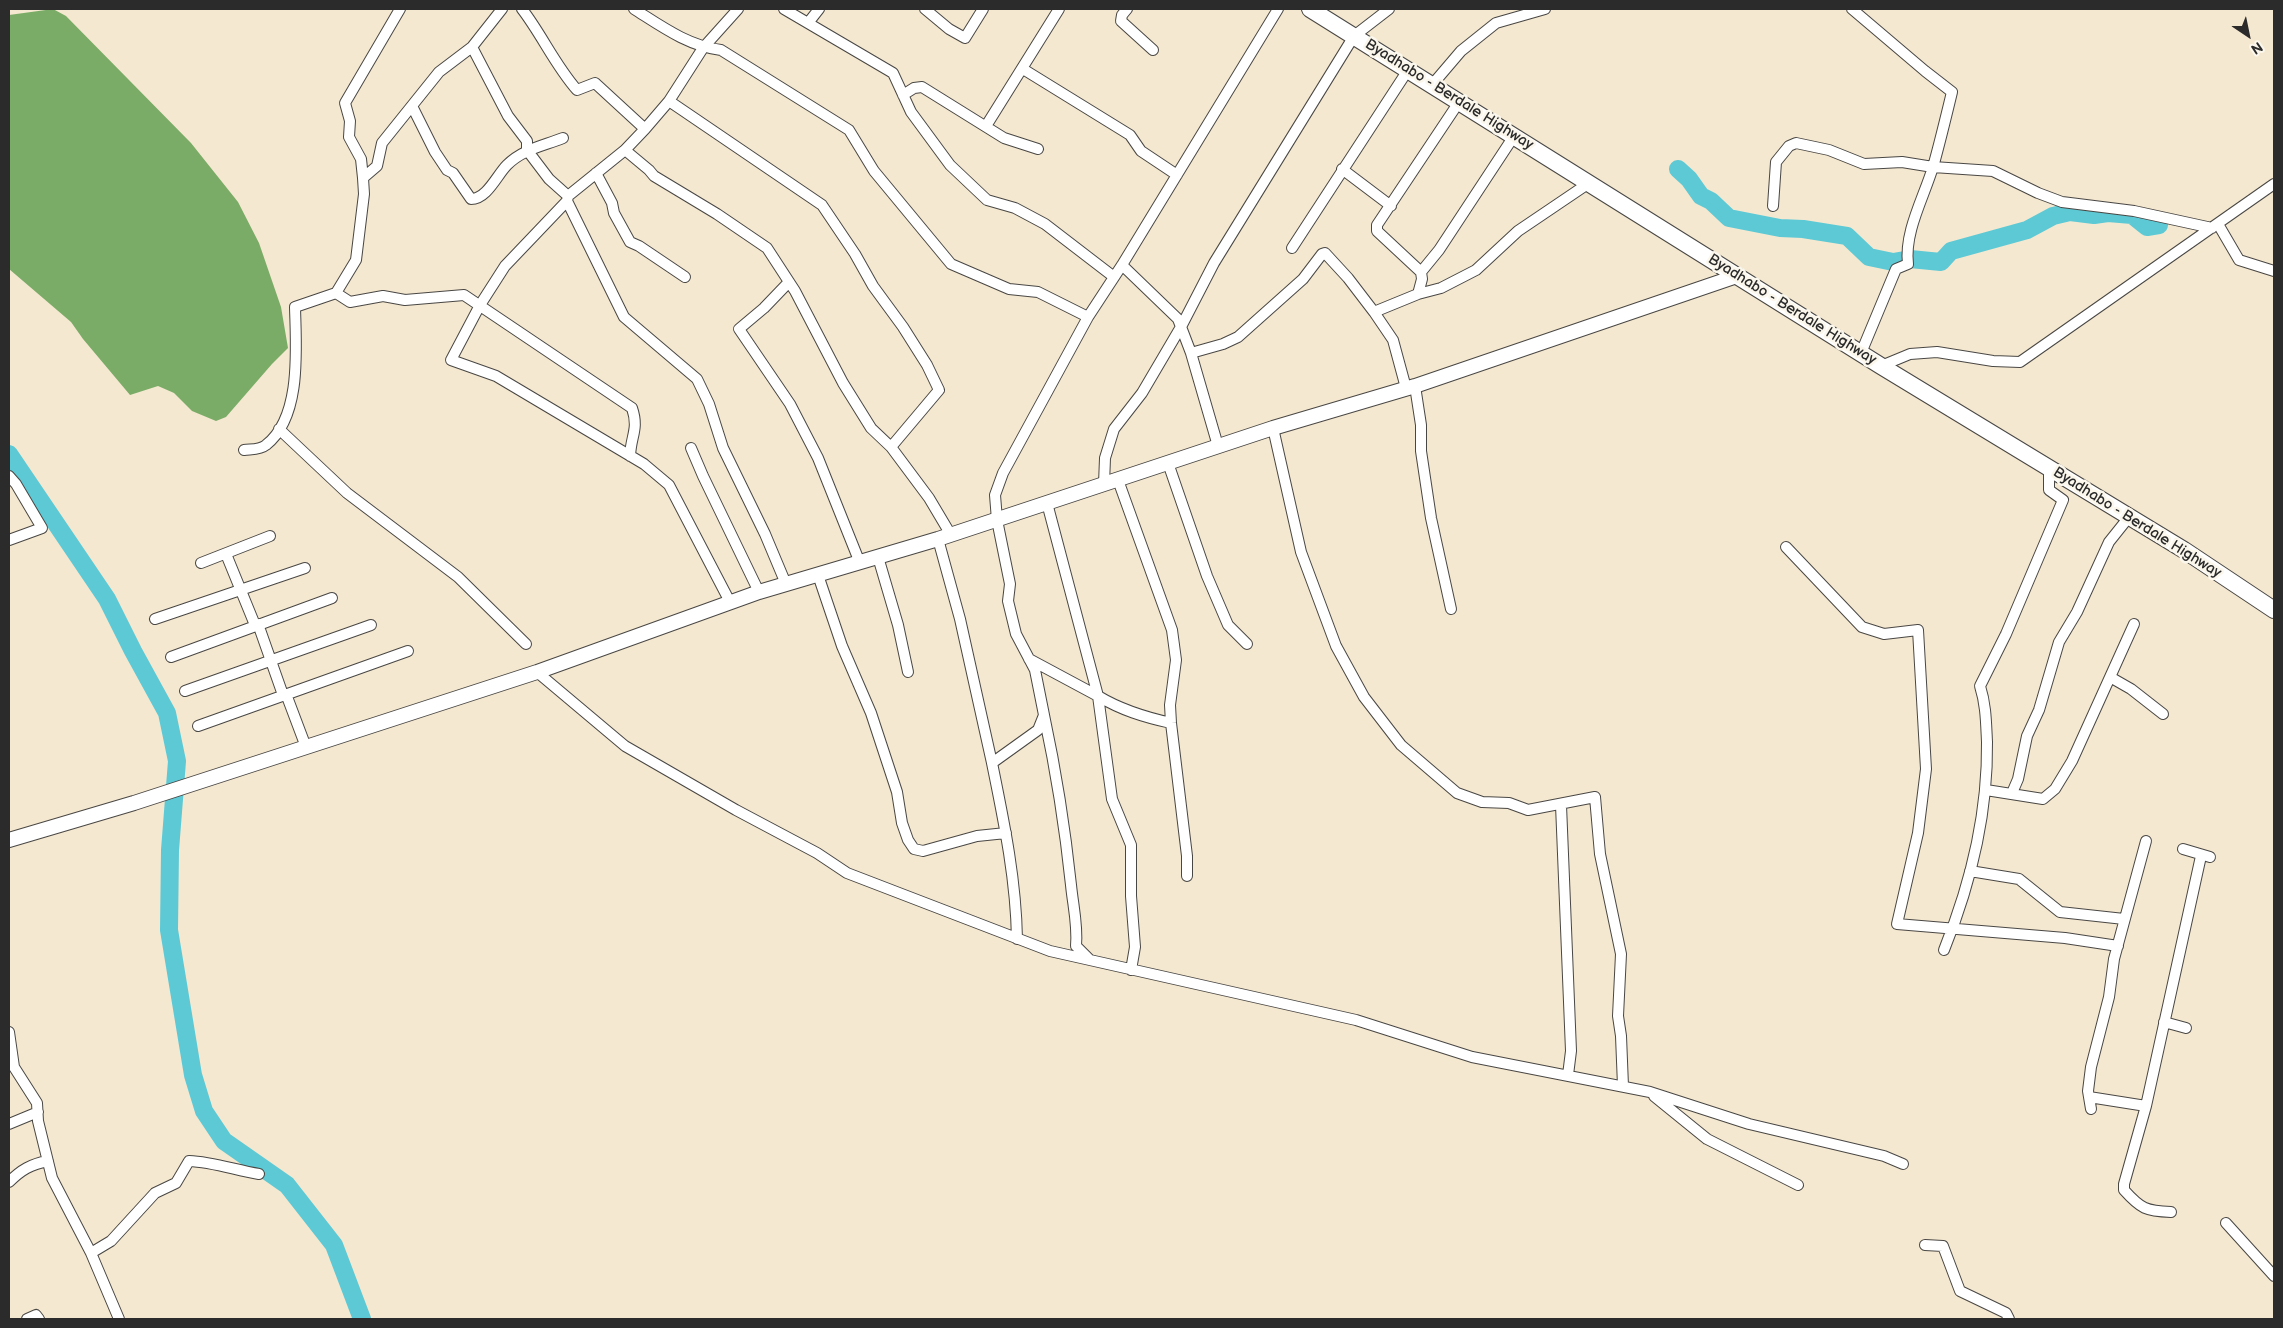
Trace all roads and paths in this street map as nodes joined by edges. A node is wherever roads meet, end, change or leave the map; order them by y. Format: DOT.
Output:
graph roads {
  1 [pos="400,9"];
  2 [pos="502,9"];
  3 [pos="522,9"];
  4 [pos="634,9"];
  5 [pos="738,9"];
  6 [pos="784,9"];
  7 [pos="820,9"];
  8 [pos="925,9"];
  9 [pos="983,9"];
  10 [pos="1059,9"];
  11 [pos="1127,9"];
  12 [pos="1278,9"];
  13 [pos="1310,9"];
  14 [pos="1388,9"];
  15 [pos="1545,9"];
  16 [pos="1852,9"];
  17 [pos="808,23"];
  18 [pos="1354,36"];
  19 [pos="472,47"];
  20 [pos="703,48"];
  21 [pos="1153,50"];
  22 [pos="1023,68"];
  23 [pos="1408,70"];
  24 [pos="1432,85"];
  25 [pos="903,95"];
  26 [pos="669,101"];
  27 [pos="1459,102"];
  28 [pos="412,106"];
  29 [pos="986,126"];
  30 [pos="645,129"];
  31 [pos="1514,136"];
  32 [pos="563,138"];
  33 [pos="1038,149"];
  34 [pos="527,150"];
  35 [pos="624,150"];
  36 [pos="1933,167"];
  37 [pos="1342,169"];
  38 [pos="596,173"];
  39 [pos="1177,175"];
  40 [pos="363,178"];
  41 [pos="1590,183"];
  42 [pos="2274,184"];
  43 [pos="567,198"];
  44 [pos="1390,206"];
  45 [pos="1773,206"];
  46 [pos="2215,226"];
  47 [pos="1292,248"];
  48 [pos="1122,265"];
  49 [pos="2274,271"];
  50 [pos="1421,272"];
  51 [pos="1737,276"];
  52 [pos="685,277"];
  53 [pos="1114,278"];
  54 [pos="788,283"];
  55 [pos="336,293"];
  56 [pos="1418,294"];
  57 [pos="480,305"];
  58 [pos="1374,312"];
  59 [pos="1088,317"];
  60 [pos="1182,325"];
  61 [pos="1192,353"];
  62 [pos="1861,353"];
  63 [pos="1881,366"];
  64 [pos="1410,387"];
  65 [pos="1273,428"];
  66 [pos="279,429"];
  67 [pos="891,446"];
  68 [pos="1218,446"];
  69 [pos="691,448"];
  70 [pos="244,450"];
  71 [pos="630,456"];
  72 [pos="1168,463"];
  73 [pos="2049,468"];
  74 [pos="9,476"];
  75 [pos="1118,480"];
  76 [pos="1104,484"];
  77 [pos="1047,503"];
  78 [pos="2129,517"];
  79 [pos="996,520"];
  80 [pos="270,536"];
  81 [pos="945,537"];
  82 [pos="9,540"];
  83 [pos="1786,547"];
  84 [pos="226,554"];
  85 [pos="878,557"];
  86 [pos="201,563"];
  87 [pos="860,563"];
  88 [pos="305,568"];
  89 [pos="818,575"];
  90 [pos="786,584"];
  91 [pos="241,590"];
  92 [pos="759,592"];
  93 [pos="332,598"];
  94 [pos="730,602"];
  95 [pos="1451,609"];
  96 [pos="2274,610"];
  97 [pos="155,619"];
  98 [pos="2134,624"];
  99 [pos="256,625"];
  100 [pos="371,625"];
  101 [pos="526,644"];
  102 [pos="1247,644"];
  103 [pos="408,651"];
  104 [pos="171,657"];
  105 [pos="1029,659"];
  106 [pos="270,660"];
  107 [pos="537,672"];
  108 [pos="908,672"];
  109 [pos="2110,677"];
  110 [pos="185,691"];
  111 [pos="284,695"];
  112 [pos="1098,696"];
  113 [pos="2163,714"];
  114 [pos="1044,715"];
  115 [pos="1171,723"];
  116 [pos="198,726"];
  117 [pos="306,747"];
  118 [pos="992,763"];
  119 [pos="1986,790"];
  120 [pos="2012,793"];
  121 [pos="1561,805"];
  122 [pos="1006,833"];
  123 [pos="9,840"];
  124 [pos="2146,841"];
  125 [pos="2183,849"];
  126 [pos="1970,871"];
  127 [pos="1187,876"];
  128 [pos="2124,919"];
  129 [pos="1952,928"];
  130 [pos="1017,939"];
  131 [pos="2118,946"];
  132 [pos="1944,950"];
  133 [pos="1092,962"];
  134 [pos="1131,970"];
  135 [pos="2164,1022"];
  136 [pos="2186,1028"];
  137 [pos="9,1032"];
  138 [pos="1568,1075"];
  139 [pos="1623,1086"];
  140 [pos="1650,1092"];
  141 [pos="2089,1097"];
  142 [pos="2146,1106"];
  143 [pos="2091,1109"];
  144 [pos="38,1112"];
  145 [pos="9,1124"];
  146 [pos="48,1161"];
  147 [pos="1902,1164"];
  148 [pos="259,1174"];
  149 [pos="9,1182"];
  150 [pos="1798,1185"];
  151 [pos="2172,1212"];
  152 [pos="2226,1223"];
  153 [pos="1925,1244"];
  154 [pos="91,1253"];
  155 [pos="2274,1276"];
  156 [pos="27,1319"];
  157 [pos="38,1319"];
  158 [pos="119,1319"];
  159 [pos="2009,1319"];
  1 -- 40 [label="street"];
  2 -- 19 [label="street"];
  3 -- 30 [label="street"];
  4 -- 20 [label="street"];
  5 -- 20 [label="street"];
  6 -- 17 [label="street"];
  7 -- 17 [label="street"];
  8 -- 9 [label="street"];
  10 -- 22 [label="street"];
  11 -- 21 [label="street"];
  12 -- 39 [label="street"];
  13 -- 18 [label="main road, Byadhabo - Berdale Highway"];
  14 -- 18 [label="street"];
  15 -- 24 [label="street"];
  16 -- 36 [label="street"];
  17 -- 25 [label="street"];
  18 -- 23 [label="main road, Byadhabo - Berdale Highway"];
  18 -- 60 [label="street"];
  19 -- 28 [label="street"];
  19 -- 34 [label="street"];
  20 -- 26 [label="street"];
  20 -- 59 [label="street"];
  22 -- 29 [label="street"];
  22 -- 39 [label="street"];
  23 -- 24 [label="main road, Byadhabo - Berdale Highway"];
  23 -- 37 [label="street"];
  24 -- 27 [label="main road, Byadhabo - Berdale Highway"];
  25 -- 29 [label="street"];
  25 -- 53 [label="street"];
  26 -- 30 [label="street"];
  26 -- 67 [label="street"];
  27 -- 31 [label="main road, Byadhabo - Berdale Highway"];
  27 -- 44 [label="street"];
  28 -- 34 [label="street"];
  28 -- 40 [label="street"];
  29 -- 33 [label="street"];
  30 -- 35 [label="street"];
  31 -- 41 [label="main road, Byadhabo - Berdale Highway"];
  31 -- 50 [label="street"];
  32 -- 34 [label="street"];
  34 -- 43 [label="street"];
  35 -- 38 [label="street"];
  35 -- 54 [label="street"];
  36 -- 45 [label="street"];
  36 -- 46 [label="street"];
  36 -- 62 [label="street"];
  37 -- 44 [label="street"];
  37 -- 47 [label="street"];
  38 -- 43 [label="street"];
  38 -- 52 [label="street"];
  39 -- 48 [label="street"];
  40 -- 55 [label="street"];
  41 -- 51 [label="main road, Byadhabo - Berdale Highway"];
  41 -- 56 [label="street"];
  42 -- 46 [label="street"];
  43 -- 57 [label="street"];
  43 -- 90 [label="street"];
  44 -- 50 [label="street"];
  46 -- 49 [label="street"];
  46 -- 63 [label="street"];
  48 -- 53 [label="street"];
  48 -- 60 [label="street"];
  50 -- 56 [label="street"];
  51 -- 62 [label="main road, Byadhabo - Berdale Highway"];
  51 -- 64 [label="street"];
  53 -- 59 [label="street"];
  54 -- 67 [label="street"];
  54 -- 87 [label="street"];
  55 -- 57 [label="street"];
  55 -- 66 [label="street"];
  56 -- 58 [label="street"];
  57 -- 71 [label="street"];
  57 -- 71 [label="street"];
  58 -- 61 [label="street"];
  58 -- 64 [label="street"];
  59 -- 79 [label="street"];
  60 -- 61 [label="street"];
  60 -- 76 [label="street"];
  61 -- 68 [label="street"];
  62 -- 63 [label="main road, Byadhabo - Berdale Highway"];
  63 -- 73 [label="main road, Byadhabo - Berdale Highway"];
  64 -- 65 [label="street"];
  64 -- 95 [label="street"];
  65 -- 68 [label="street"];
  65 -- 121 [label="street"];
  66 -- 70 [label="street"];
  66 -- 101 [label="street"];
  67 -- 81 [label="street"];
  68 -- 72 [label="street"];
  69 -- 92 [label="street"];
  71 -- 94 [label="street"];
  72 -- 75 [label="street"];
  72 -- 102 [label="street"];
  73 -- 78 [label="main road, Byadhabo - Berdale Highway"];
  73 -- 119 [label="street"];
  74 -- 82 [label="street"];
  75 -- 76 [label="street"];
  75 -- 115 [label="street"];
  76 -- 77 [label="street"];
  77 -- 79 [label="street"];
  77 -- 112 [label="street"];
  78 -- 96 [label="main road, Byadhabo - Berdale Highway"];
  78 -- 120 [label="street"];
  79 -- 81 [label="street"];
  79 -- 105 [label="street"];
  80 -- 84 [label="street"];
  81 -- 85 [label="street"];
  81 -- 118 [label="street"];
  83 -- 129 [label="street"];
  84 -- 86 [label="street"];
  84 -- 91 [label="street"];
  85 -- 87 [label="street"];
  85 -- 108 [label="street"];
  87 -- 89 [label="street"];
  88 -- 91 [label="street"];
  89 -- 90 [label="street"];
  89 -- 122 [label="street"];
  90 -- 92 [label="street"];
  91 -- 97 [label="street"];
  91 -- 99 [label="street"];
  92 -- 94 [label="street"];
  93 -- 99 [label="street"];
  94 -- 107 [label="street"];
  98 -- 109 [label="street"];
  99 -- 104 [label="street"];
  99 -- 106 [label="street"];
  100 -- 106 [label="street"];
  103 -- 111 [label="street"];
  105 -- 112 [label="street"];
  105 -- 114 [label="street"];
  106 -- 110 [label="street"];
  106 -- 111 [label="street"];
  107 -- 117 [label="street"];
  107 -- 130 [label="street"];
  109 -- 113 [label="street"];
  109 -- 120 [label="street"];
  111 -- 116 [label="street"];
  111 -- 117 [label="street"];
  112 -- 115 [label="street"];
  112 -- 134 [label="street"];
  114 -- 118 [label="street"];
  114 -- 133 [label="street"];
  115 -- 127 [label="street"];
  117 -- 123 [label="street"];
  118 -- 122 [label="street"];
  119 -- 120 [label="street"];
  119 -- 126 [label="street"];
  121 -- 138 [label="street"];
  121 -- 139 [label="street"];
  122 -- 130 [label="street"];
  124 -- 128 [label="street"];
  125 -- 135 [label="street"];
  126 -- 128 [label="street"];
  126 -- 129 [label="street"];
  128 -- 131 [label="street"];
  129 -- 131 [label="street"];
  129 -- 132 [label="street"];
  130 -- 133 [label="street"];
  131 -- 141 [label="street"];
  133 -- 134 [label="street"];
  134 -- 138 [label="street"];
  135 -- 136 [label="street"];
  135 -- 142 [label="street"];
  137 -- 144 [label="street"];
  138 -- 139 [label="street"];
  139 -- 140 [label="street"];
  140 -- 147 [label="street"];
  140 -- 150 [label="street"];
  141 -- 142 [label="street"];
  141 -- 143 [label="street"];
  142 -- 151 [label="street"];
  144 -- 145 [label="street"];
  144 -- 146 [label="street"];
  146 -- 149 [label="street"];
  146 -- 154 [label="street"];
  148 -- 154 [label="street"];
  152 -- 155 [label="street"];
  153 -- 159 [label="street"];
  154 -- 158 [label="street"];
  156 -- 157 [label="street"];
}
